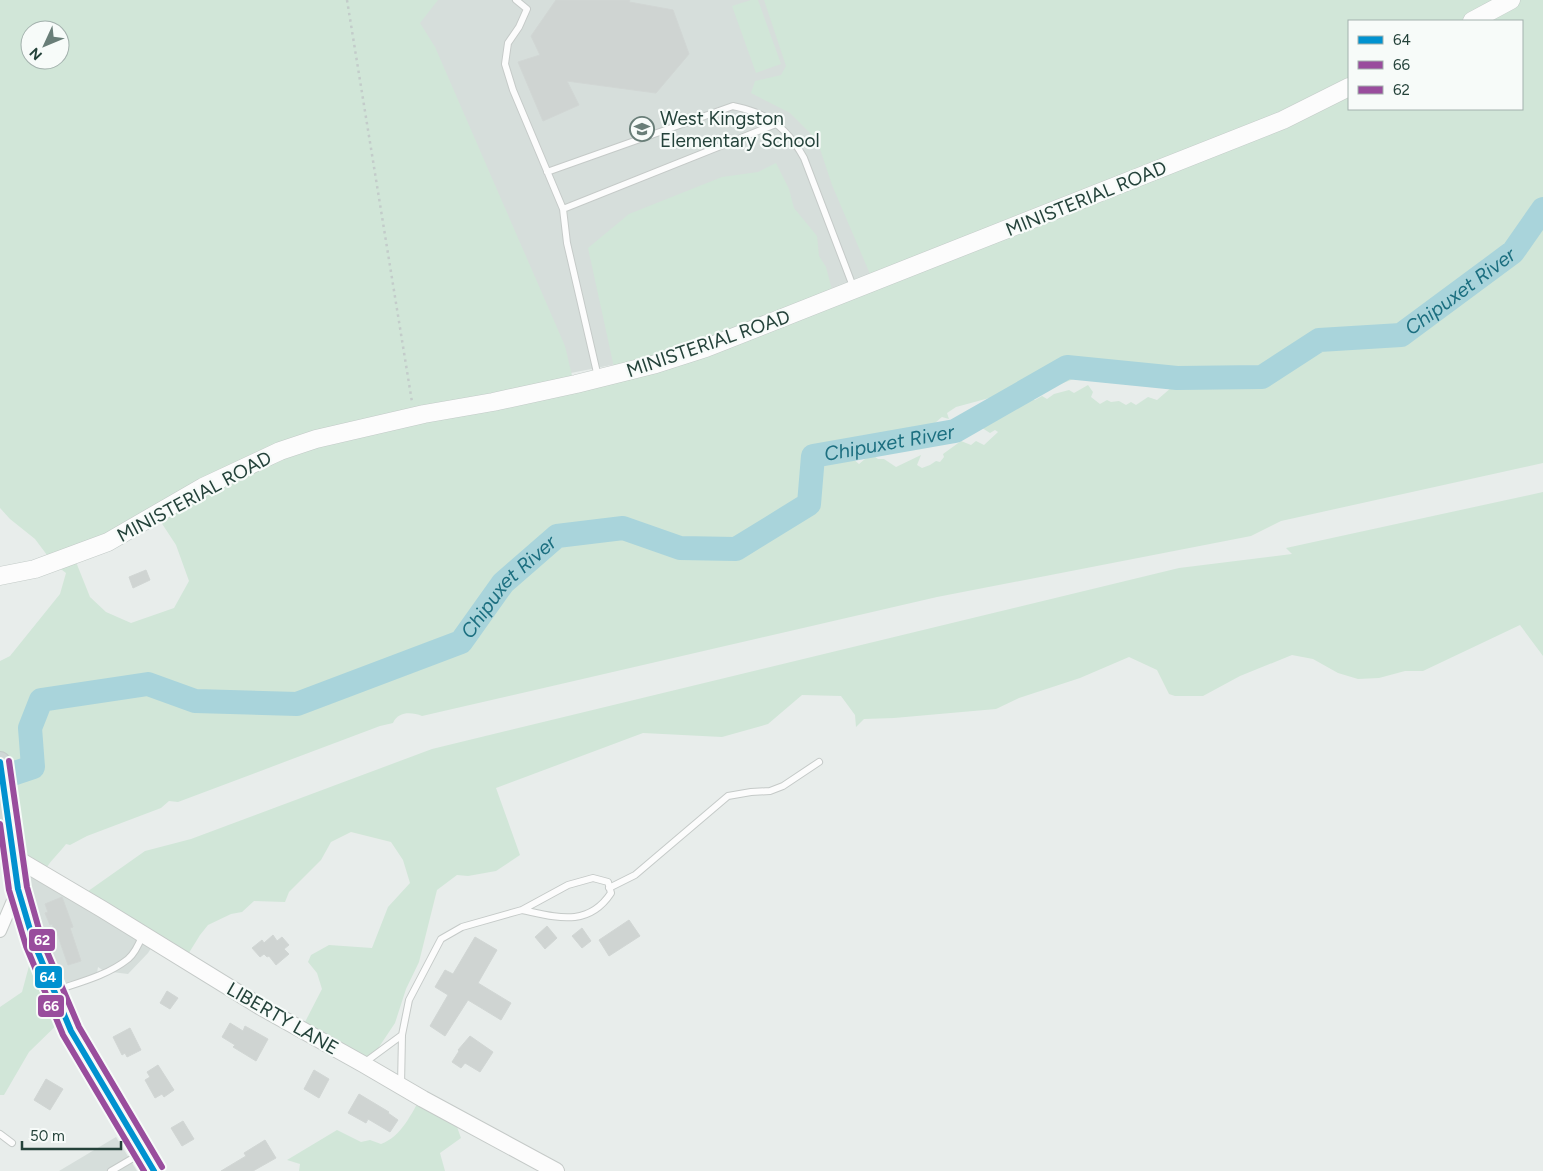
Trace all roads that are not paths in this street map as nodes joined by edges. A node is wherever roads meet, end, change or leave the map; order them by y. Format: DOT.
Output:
graph roads {
  1 [pos="516,0"];
  2 [pos="1511,0"];
  3 [pos="1474,20"];
  4 [pos="1348,87"];
  5 [pos="776,124"];
  6 [pos="547,172"];
  7 [pos="562,209"];
  8 [pos="854,290"];
  9 [pos="598,378"];
  10 [pos="0,576"];
  11 [pos="0,762"];
  12 [pos="819,762"];
  13 [pos="14,857"];
  14 [pos="609,888"];
  15 [pos="18,889"];
  16 [pos="522,910"];
  17 [pos="0,931"];
  18 [pos="143,934"];
  19 [pos="54,992"];
  20 [pos="402,1035"];
  21 [pos="363,1064"];
  22 [pos="401,1086"];
  23 [pos="0,1134"];
  24 [pos="12,1143"];
  25 [pos="143,1152"];
  26 [pos="111,1171"];
  27 [pos="154,1171"];
  28 [pos="556,1171"];
  1 -- 6 [label="lane"];
  2 -- 3 [label="main road"];
  4 -- 8 [label="main road, MINISTERIAL ROAD"];
  5 -- 6 [label="lane"];
  5 -- 7 [label="lane"];
  5 -- 8 [label="lane"];
  6 -- 7 [label="lane"];
  7 -- 9 [label="lane"];
  8 -- 9 [label="main road, MINISTERIAL ROAD"];
  9 -- 10 [label="main road, MINISTERIAL ROAD"];
  11 -- 13 [label="main road"];
  12 -- 14 [label="lane"];
  13 -- 15 [label="main road"];
  13 -- 18 [label="street, LIBERTY LANE"];
  14 -- 16 [label="lane"];
  14 -- 16 [label="lane"];
  15 -- 17 [label="street"];
  15 -- 19 [label="main road"];
  16 -- 20 [label="lane"];
  18 -- 19 [label="lane"];
  18 -- 21 [label="street, LIBERTY LANE"];
  19 -- 25 [label="main road"];
  20 -- 21 [label="lane"];
  20 -- 22 [label="lane"];
  21 -- 22 [label="street, LIBERTY LANE"];
  22 -- 28 [label="street, LIBERTY LANE"];
  23 -- 24 [label="lane"];
  25 -- 26 [label="lane"];
  25 -- 27 [label="main road"];
}
